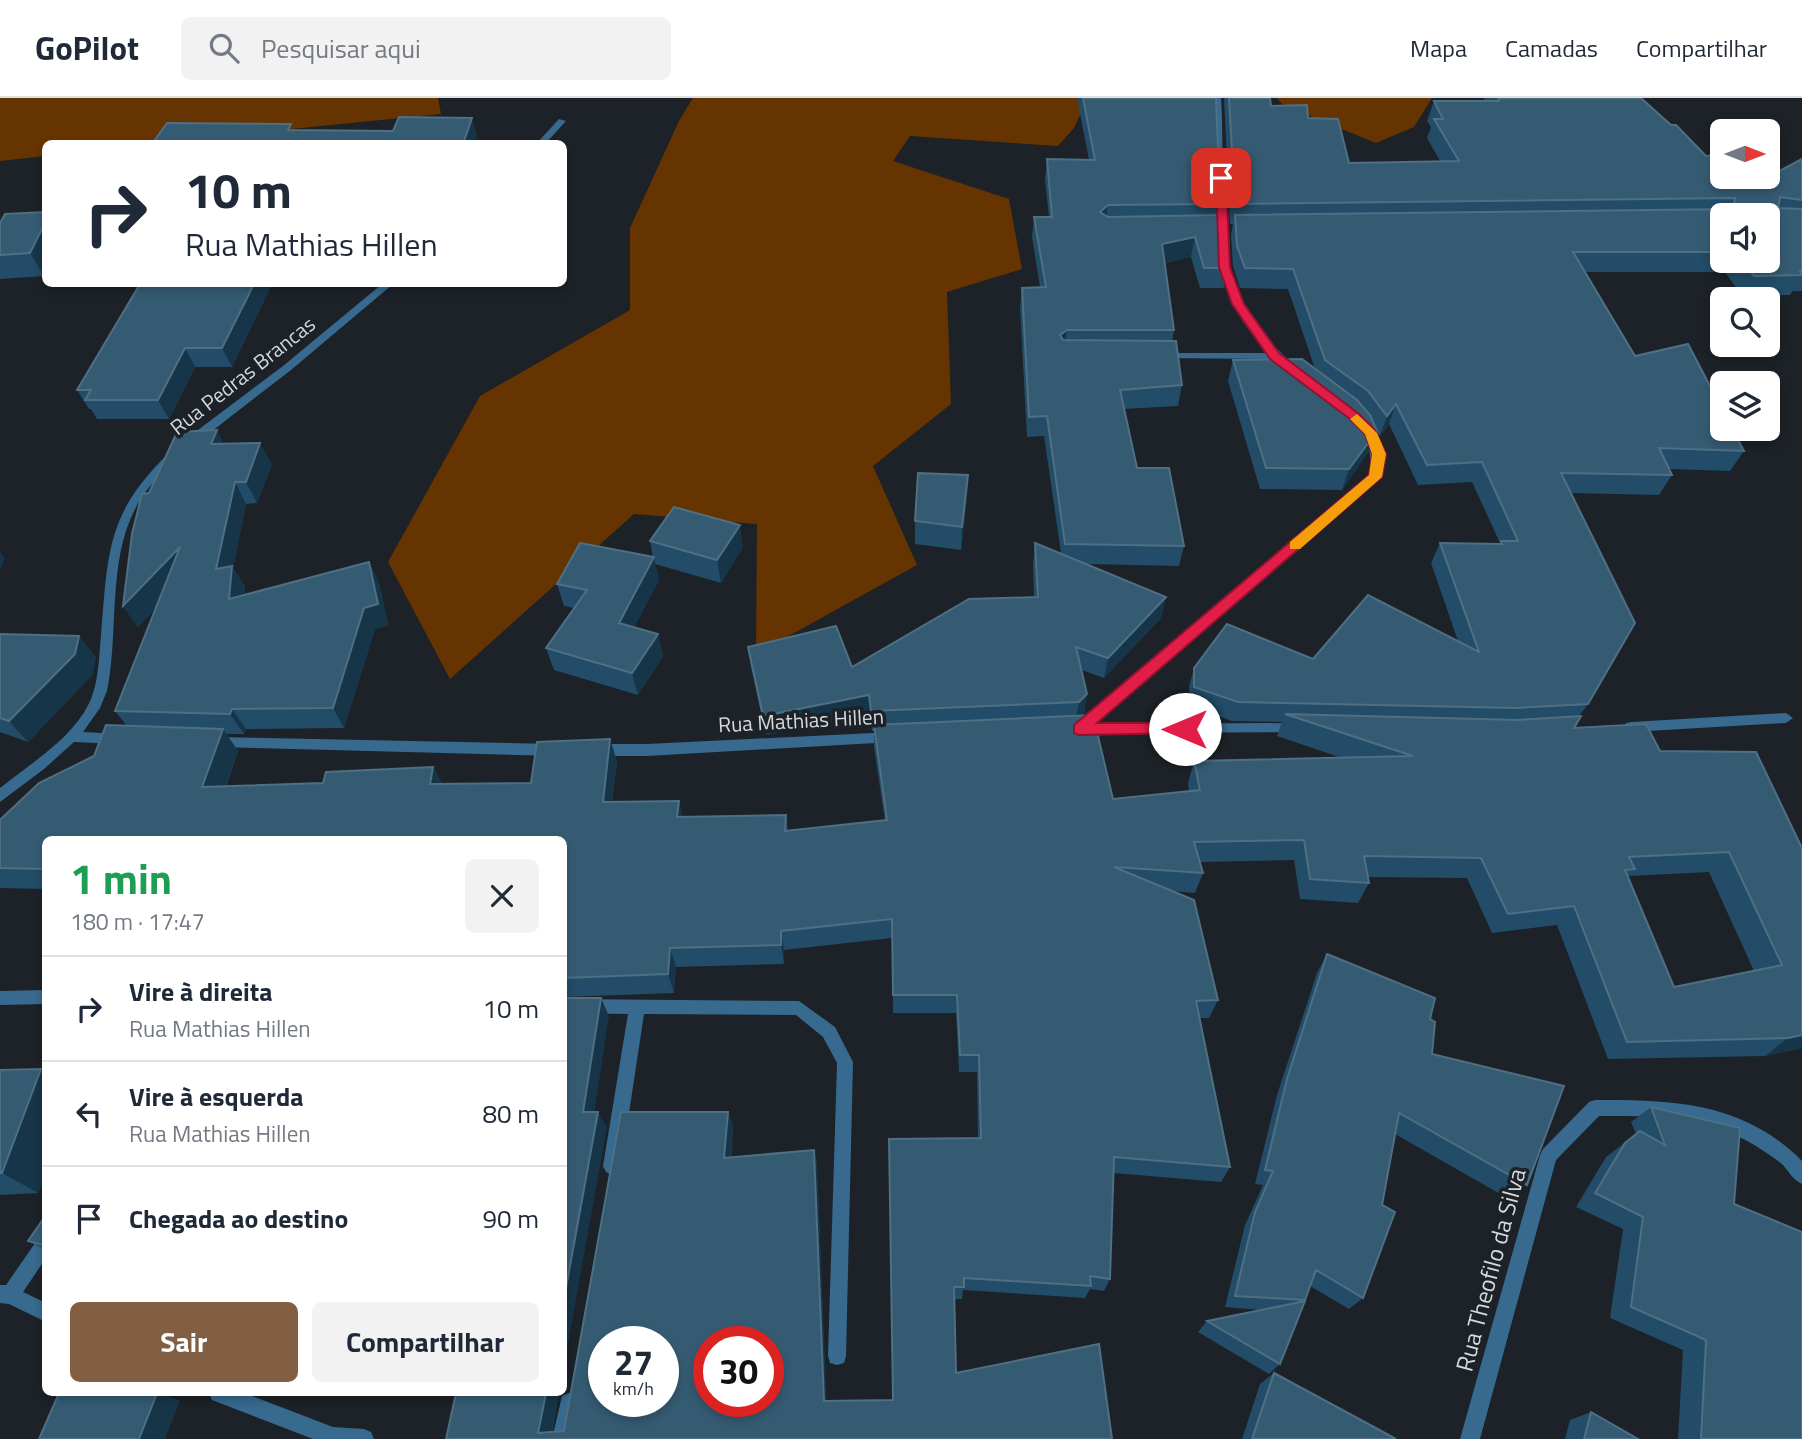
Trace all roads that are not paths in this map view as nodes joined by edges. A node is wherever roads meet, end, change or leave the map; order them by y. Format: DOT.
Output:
graph roads {
  1 [pos="1217,98"];
  2 [pos="562,121"];
  3 [pos="544,140"];
  4 [pos="1237,229"];
  5 [pos="1210,230"];
  6 [pos="1223,230"];
  7 [pos="384,287"];
  8 [pos="1149,356"];
  9 [pos="1275,356"];
  10 [pos="1305,379"];
  11 [pos="1355,416"];
  12 [pos="1786,719"];
  13 [pos="1611,728"];
  14 [pos="1317,729"];
  15 [pos="905,736"];
  16 [pos="73,737"];
  17 [pos="129,739"];
  18 [pos="198,741"];
  19 [pos="0,796"];
  20 [pos="42,997"];
  21 [pos="0,998"];
  22 [pos="567,1006"];
  23 [pos="637,1009"];
  24 [pos="1802,1175"];
  25 [pos="609,1184"];
  26 [pos="42,1247"];
  27 [pos="5,1295"];
  28 [pos="42,1311"];
  29 [pos="838,1356"];
  30 [pos="573,1385"];
  31 [pos="227,1396"];
  32 [pos="364,1439"];
  33 [pos="562,1439"];
  34 [pos="1471,1439"];
  1 -- 6 [label="street"];
  2 -- 3 [label="street"];
  4 -- 6 [label="street"];
  5 -- 6 [label="street"];
  6 -- 9 [label="street"];
  7 -- 16 [label="street, Rua Pedras Brancas"];
  8 -- 9 [label="street"];
  9 -- 10 [label="street"];
  11 -- 14 [label="street"];
  12 -- 13 [label="street"];
  15 -- 18 [label="street, Rua Mathias Hillen"];
  16 -- 17 [label="street"];
  16 -- 19 [label="street, Rua Pedras Brancas"];
  20 -- 21 [label="street"];
  22 -- 23 [label="street"];
  23 -- 25 [label="street"];
  23 -- 29 [label="street"];
  24 -- 34 [label="street, Rua Theofilo da Silva"];
  26 -- 27 [label="street"];
  27 -- 28 [label="street"];
  30 -- 33 [label="street"];
  31 -- 32 [label="street"];
}
